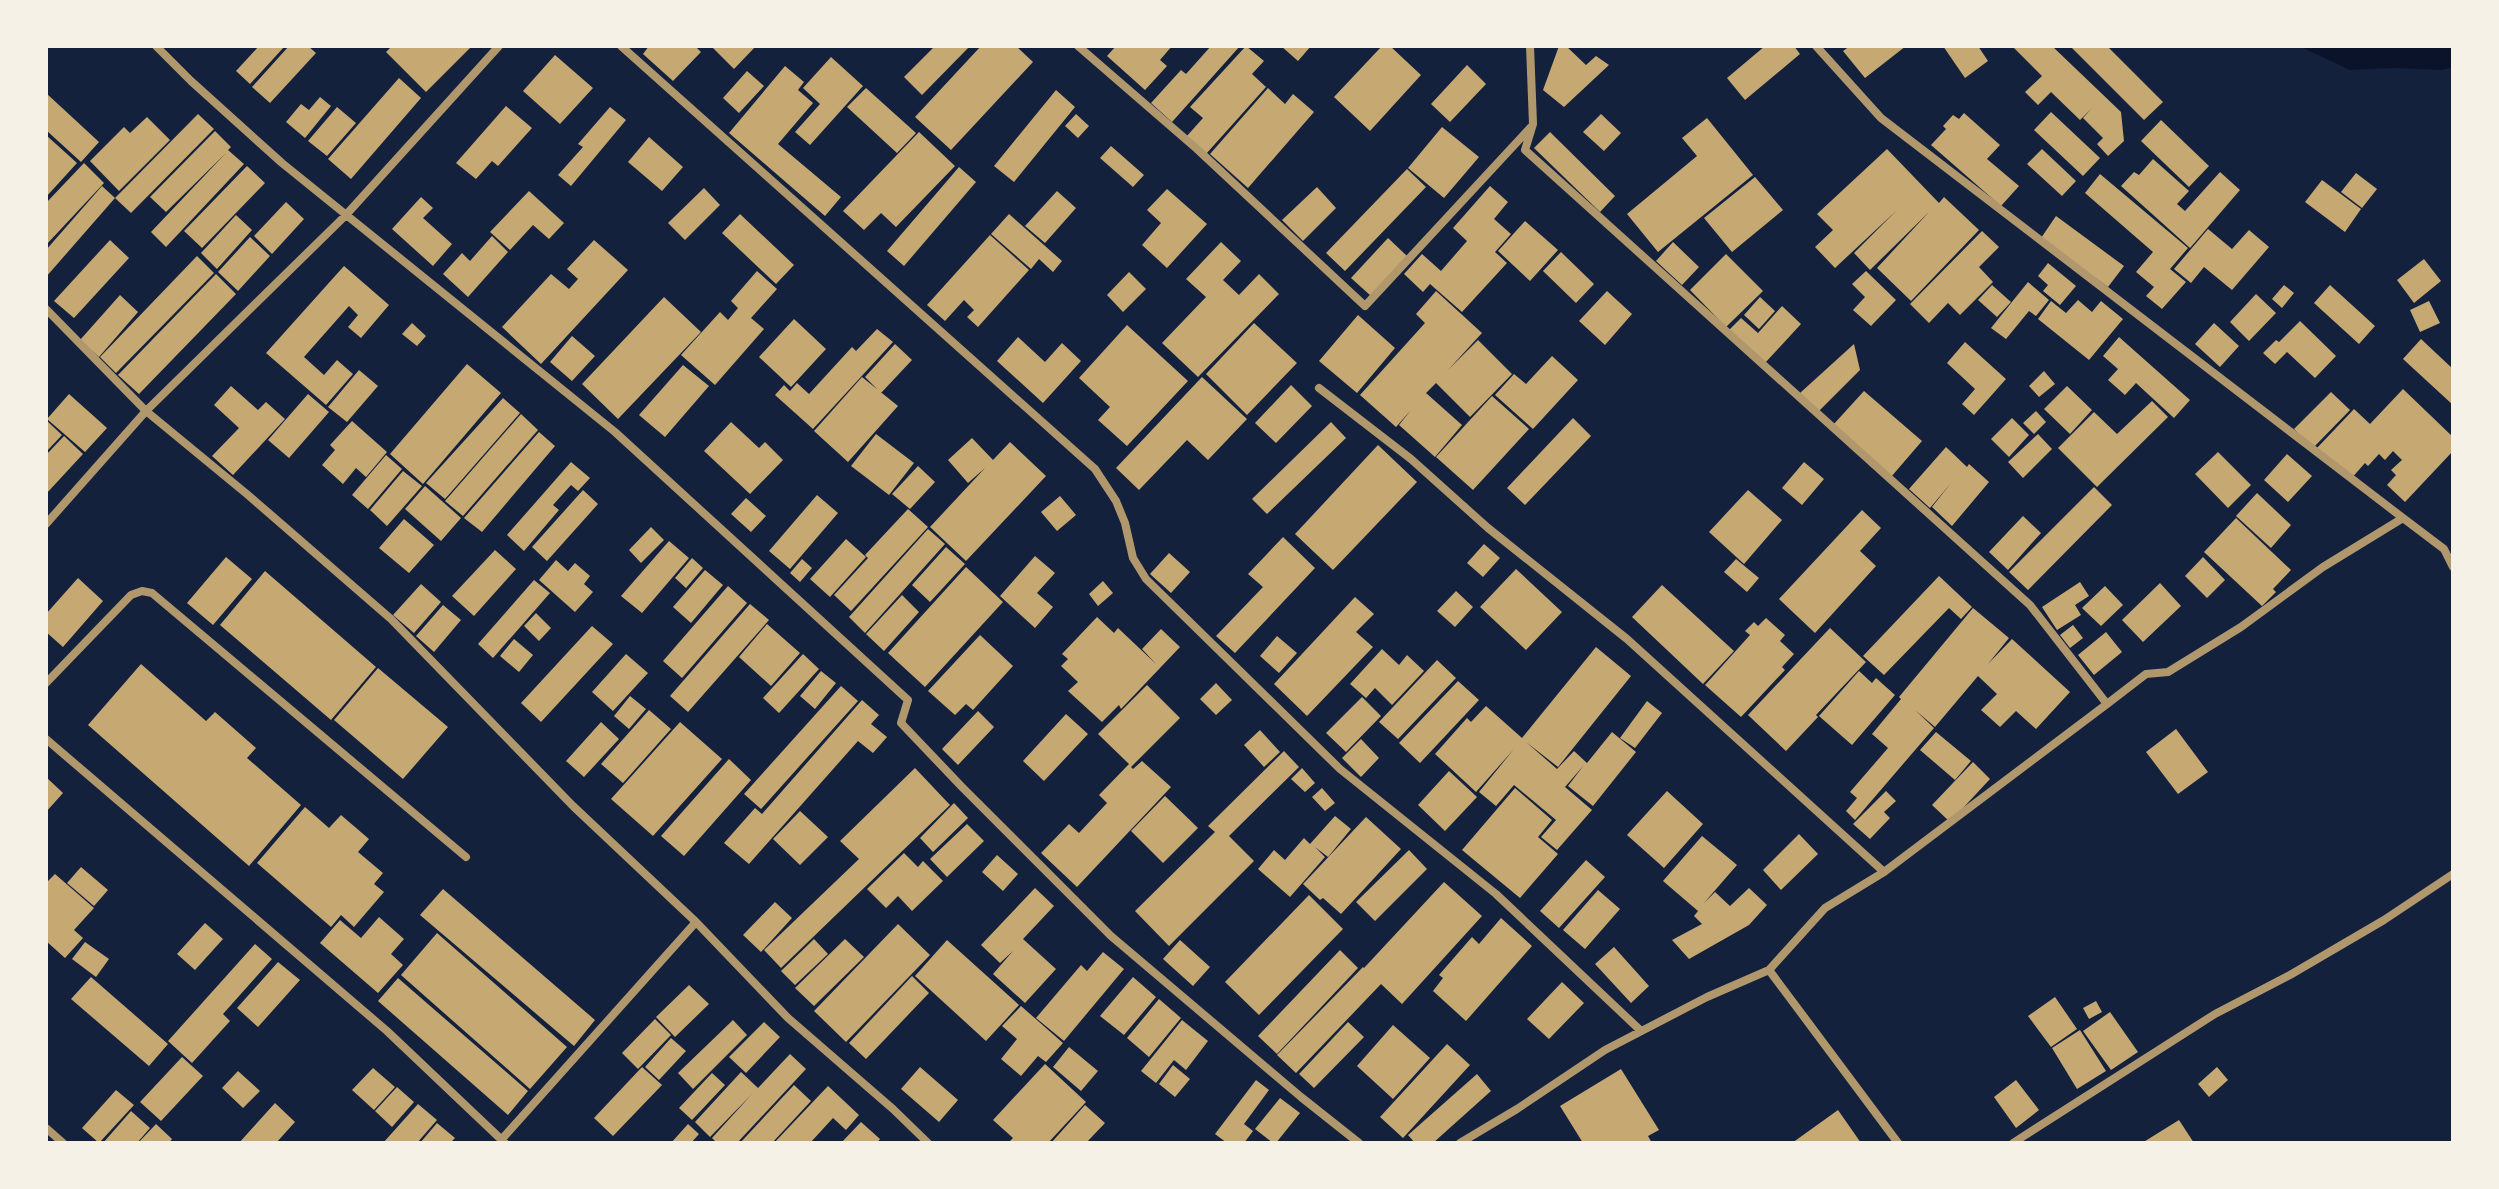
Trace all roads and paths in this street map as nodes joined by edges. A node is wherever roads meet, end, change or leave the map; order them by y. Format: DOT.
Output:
graph roads {
  1 [pos="156,46"];
  2 [pos="499,46"];
  3 [pos="621,46"];
  4 [pos="1078,46"];
  5 [pos="1530,46"];
  6 [pos="1816,46"];
  7 [pos="1533,124"];
  8 [pos="345,216"];
  9 [pos="46,309"];
  10 [pos="1319,388"];
  11 [pos="146,411"];
  12 [pos="2403,518"];
  13 [pos="46,524"];
  14 [pos="2453,567"];
  15 [pos="46,683"];
  16 [pos="2107,704"];
  17 [pos="46,739"];
  18 [pos="466,857"];
  19 [pos="1884,872"];
  20 [pos="2453,874"];
  21 [pos="696,922"];
  22 [pos="1769,970"];
  23 [pos="1640,1030"];
  24 [pos="46,1128"];
  25 [pos="504,1141"];
  26 [pos="63,1143"];
  27 [pos="928,1143"];
  28 [pos="1359,1143"];
  29 [pos="1460,1143"];
  30 [pos="1898,1143"];
  31 [pos="2013,1143"];
  1 -- 8 [label="street"];
  2 -- 8 [label="street"];
  3 -- 23 [label="street"];
  4 -- 7 [label="street"];
  5 -- 7 [label="street"];
  6 -- 12 [label="street"];
  7 -- 16 [label="street"];
  8 -- 11 [label="street"];
  8 -- 28 [label="street"];
  9 -- 11 [label="street"];
  10 -- 19 [label="street"];
  11 -- 13 [label="street"];
  11 -- 21 [label="street"];
  12 -- 14 [label="street"];
  12 -- 16 [label="street"];
  15 -- 18 [label="street"];
  16 -- 19 [label="street"];
  17 -- 25 [label="street"];
  19 -- 22 [label="street"];
  20 -- 31 [label="street"];
  21 -- 25 [label="street"];
  21 -- 27 [label="street"];
  22 -- 23 [label="street"];
  22 -- 30 [label="street"];
  23 -- 29 [label="street"];
  24 -- 26 [label="street"];
}
